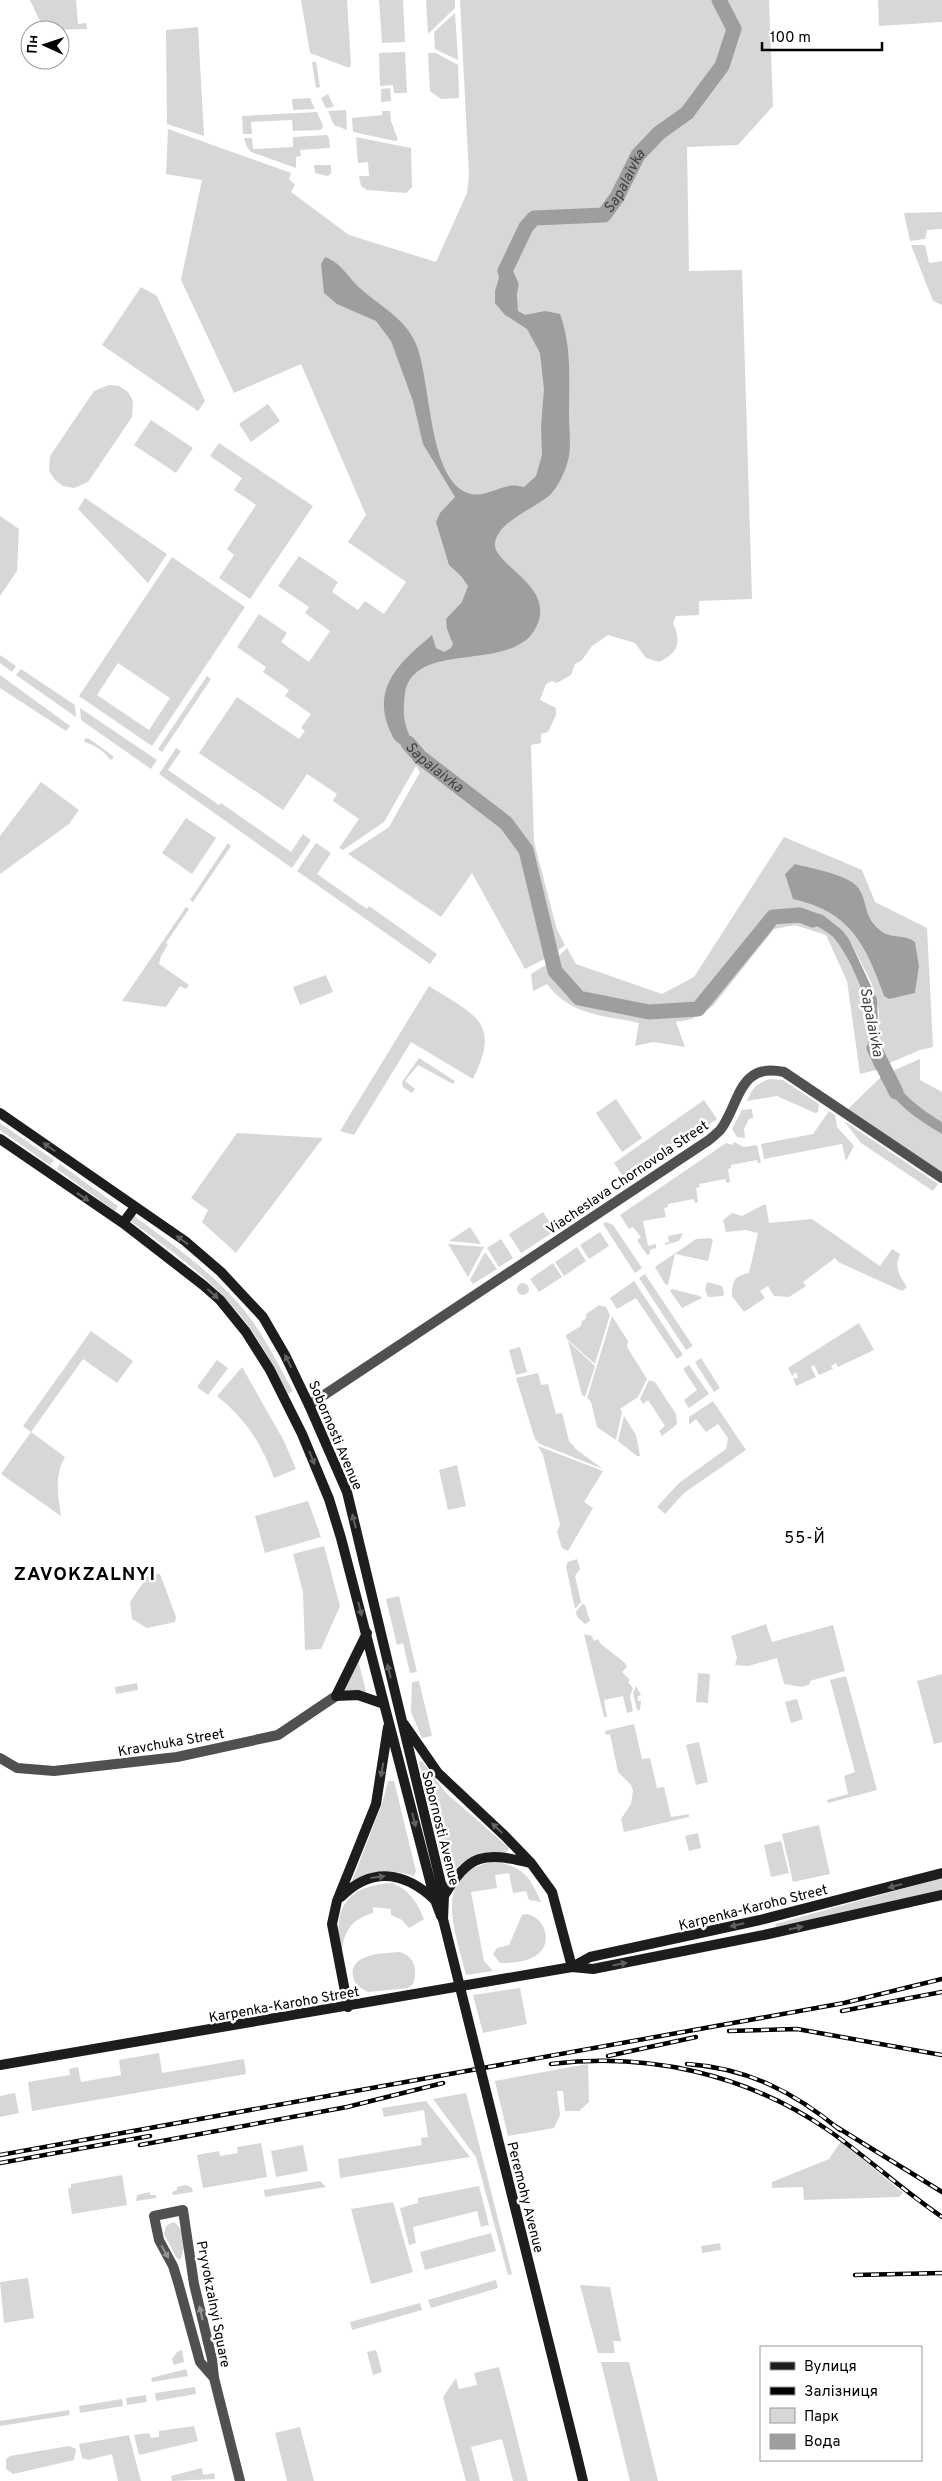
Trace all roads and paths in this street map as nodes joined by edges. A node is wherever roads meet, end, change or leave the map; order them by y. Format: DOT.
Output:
graph roads {
  1 [pos="0,1113"];
  2 [pos="0,1139"];
  3 [pos="942,1178"];
  4 [pos="135,1207"];
  5 [pos="122,1223"];
  6 [pos="309,1405"];
  7 [pos="293,1414"];
  8 [pos="366,1569"];
  9 [pos="351,1572"];
  10 [pos="368,1580"];
  11 [pos="354,1584"];
  12 [pos="366,1633"];
  13 [pos="336,1696"];
  14 [pos="384,1704"];
  15 [pos="400,1719"];
  16 [pos="389,1722"];
  17 [pos="0,1758"];
  18 [pos="531,1863"];
  19 [pos="942,1873"];
  20 [pos="942,1895"];
  21 [pos="439,1898"];
  22 [pos="337,1901"];
  23 [pos="443,1919"];
  24 [pos="760,1920"];
  25 [pos="764,1935"];
  26 [pos="572,1967"];
  27 [pos="348,2007"];
  28 [pos="0,2065"];
  29 [pos="214,2378"];
  30 [pos="240,2481"];
  31 [pos="583,2481"];
  4 -- 1 [label="main road, Sobornosti Avenue, one-way"];
  2 -- 5 [label="main road, Sobornosti Avenue, one-way"];
  3 -- 6 [label="street, Viacheslava Chornovola Street"];
  4 -- 5 [label="main road"];
  6 -- 4 [label="main road, Sobornosti Avenue, one-way"];
  5 -- 7 [label="main road, Sobornosti Avenue, one-way"];
  6 -- 7 [label="main road"];
  8 -- 6 [label="main road, Sobornosti Avenue, one-way"];
  7 -- 9 [label="main road, Sobornosti Avenue, one-way"];
  8 -- 9 [label="main road"];
  8 -- 10 [label="main road, Sobornosti Avenue"];
  9 -- 11 [label="main road, Sobornosti Avenue"];
  10 -- 11 [label="main road"];
  15 -- 10 [label="main road, Sobornosti Avenue, one-way"];
  11 -- 12 [label="main road, Sobornosti Avenue, one-way"];
  12 -- 13 [label="main road"];
  12 -- 14 [label="main road, Sobornosti Avenue"];
  13 -- 14 [label="main road"];
  13 -- 17 [label="street, Kravchuka Street"];
  14 -- 16 [label="main road, Sobornosti Avenue"];
  18 -- 15 [label="main road, one-way"];
  15 -- 21 [label="main road, Sobornosti Avenue"];
  16 -- 21 [label="main road, Sobornosti Avenue, one-way"];
  16 -- 22 [label="main road, one-way"];
  18 -- 21 [label="main road"];
  18 -- 26 [label="main road"];
  19 -- 24 [label="main road, Karpenka-Karoho Street, one-way"];
  25 -- 20 [label="main road, Karpenka-Karoho Street, one-way"];
  22 -- 21 [label="main road, one-way"];
  21 -- 23 [label="main road, Sobornosti Avenue"];
  22 -- 27 [label="main road"];
  23 -- 31 [label="main road, Peremohy Avenue, bridge"];
  24 -- 25 [label="main road"];
  24 -- 26 [label="main road, Karpenka-Karoho Street, one-way"];
  26 -- 25 [label="main road, Karpenka-Karoho Street, one-way"];
  26 -- 27 [label="main road, Karpenka-Karoho Street"];
  27 -- 28 [label="main road, Karpenka-Karoho Street"];
  29 -- 29 [label="street, Pryvokzalnyi Square, one-way"];
  29 -- 30 [label="street"];
}
